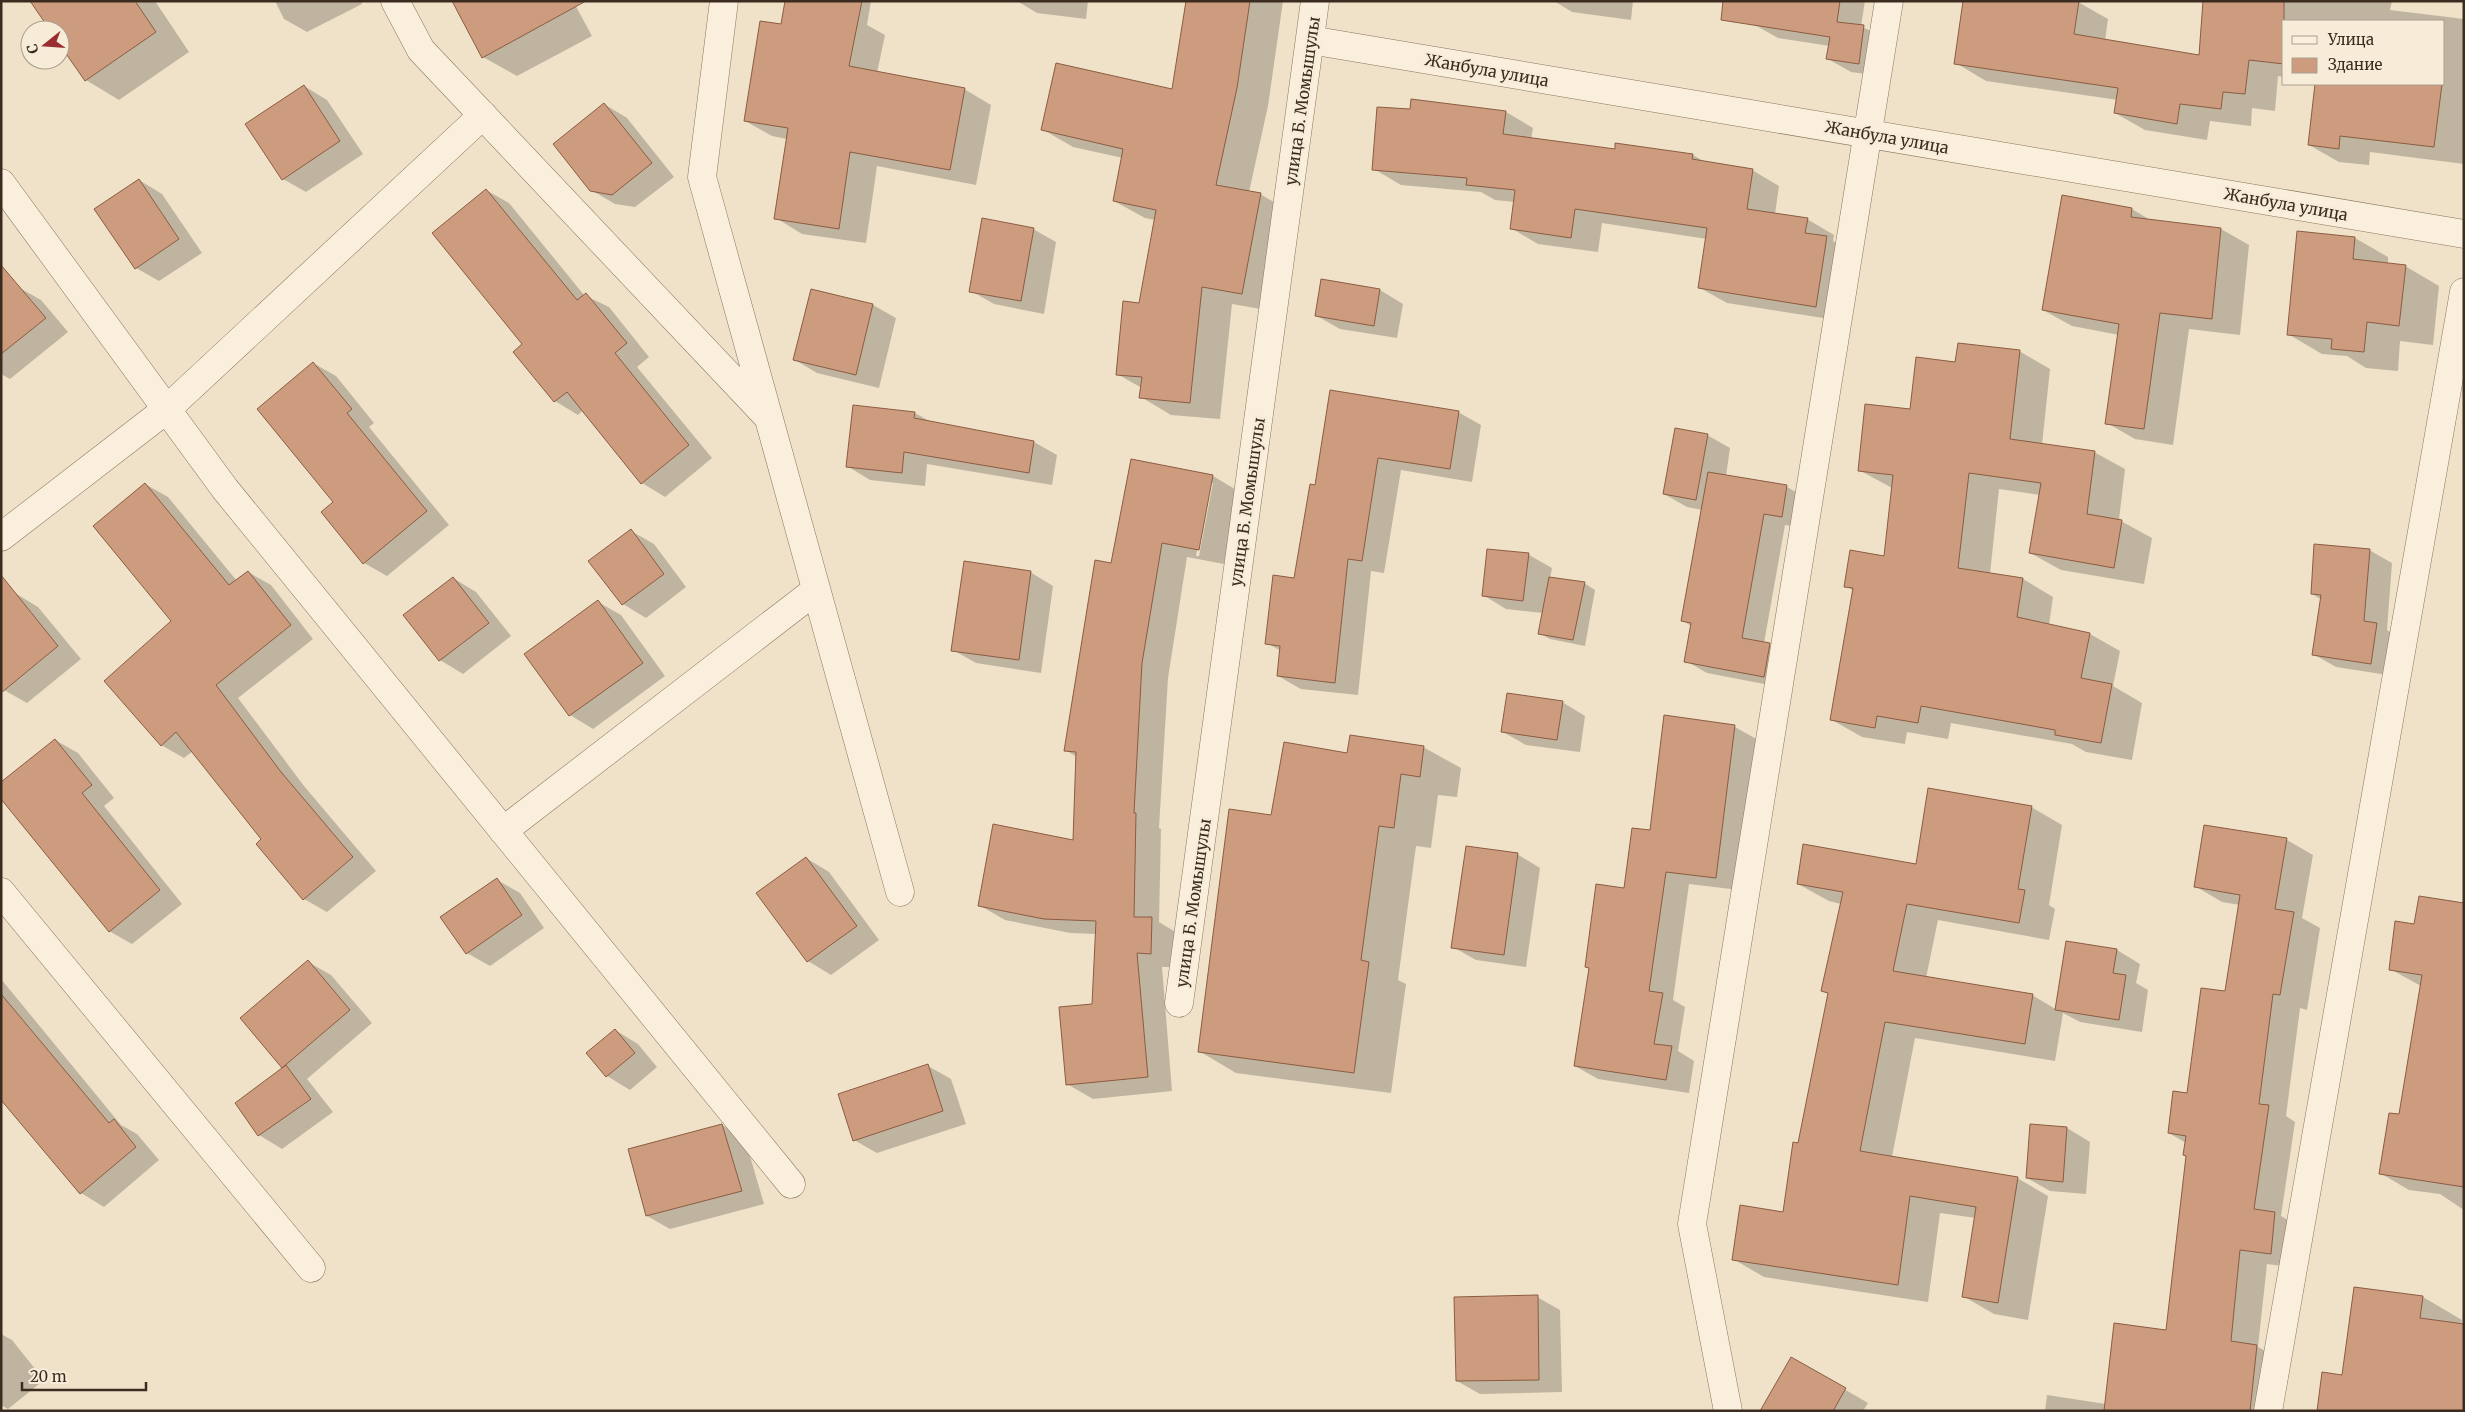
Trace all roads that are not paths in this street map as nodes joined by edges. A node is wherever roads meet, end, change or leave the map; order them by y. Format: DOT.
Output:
graph roads {
  1 [pos="395,1"];
  2 [pos="724,1"];
  3 [pos="1315,1"];
  4 [pos="1889,1"];
  5 [pos="1310,40"];
  6 [pos="483,115"];
  7 [pos="1869,134"];
  8 [pos="1,183"];
  9 [pos="2464,234"];
  10 [pos="2464,292"];
  11 [pos="167,409"];
  12 [pos="768,418"];
  13 [pos="1,537"];
  14 [pos="816,590"];
  15 [pos="504,831"];
  16 [pos="1,892"];
  17 [pos="900,892"];
  18 [pos="1179,1003"];
  19 [pos="791,1184"];
  20 [pos="311,1268"];
  21 [pos="1728,1411"];
  22 [pos="2268,1411"];
  1 -- 6 [label="street"];
  2 -- 12 [label="street"];
  3 -- 5 [label="street, улица Б. Момышулы"];
  4 -- 7 [label="street"];
  5 -- 7 [label="street, Жанбула улица"];
  5 -- 18 [label="street, улица Б. Момышулы"];
  6 -- 11 [label="street"];
  6 -- 12 [label="street"];
  7 -- 9 [label="street, Жанбула улица"];
  7 -- 21 [label="street"];
  8 -- 11 [label="street"];
  10 -- 22 [label="street"];
  11 -- 13 [label="street"];
  11 -- 15 [label="street"];
  12 -- 14 [label="street"];
  14 -- 15 [label="street"];
  14 -- 17 [label="street"];
  15 -- 19 [label="street"];
  16 -- 20 [label="street"];
}
